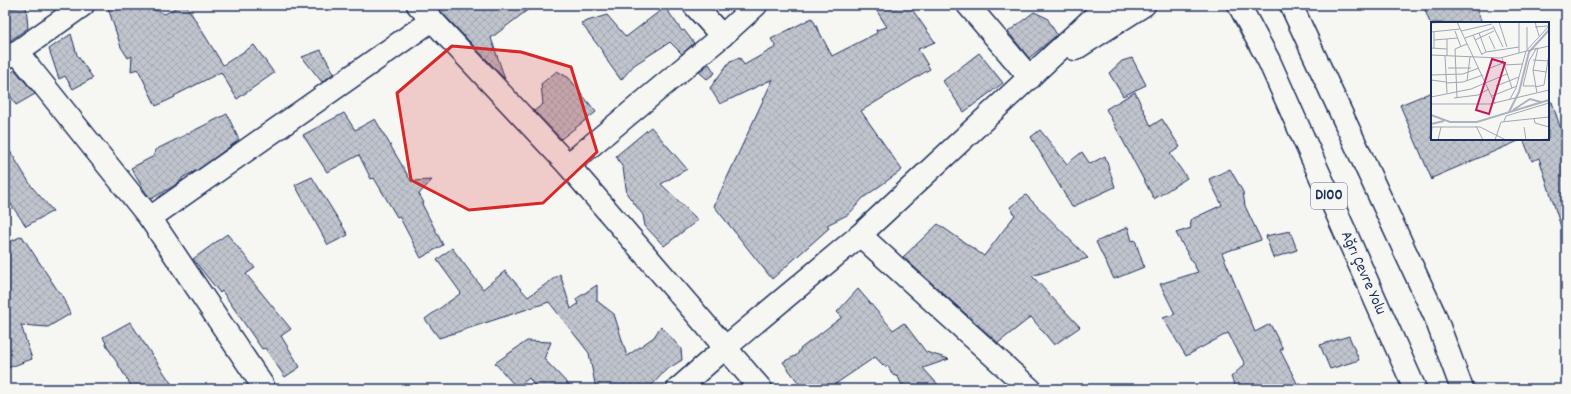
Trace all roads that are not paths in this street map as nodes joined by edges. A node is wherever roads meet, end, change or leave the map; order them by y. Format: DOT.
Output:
graph roads {
  1 [pos="83,5"];
  2 [pos="694,5"];
  3 [pos="756,5"];
  4 [pos="968,5"];
  5 [pos="1107,5"];
  6 [pos="1144,5"];
  7 [pos="1239,5"];
  8 [pos="1291,5"];
  9 [pos="63,11"];
  10 [pos="425,13"];
  11 [pos="722,36"];
  12 [pos="11,55"];
  13 [pos="1030,78"];
  14 [pos="568,165"];
  15 [pos="150,218"];
  16 [pos="860,234"];
  17 [pos="726,347"];
  18 [pos="262,386"];
  19 [pos="678,389"];
  20 [pos="761,389"];
  21 [pos="1030,389"];
  22 [pos="1415,389"];
  23 [pos="1462,389"];
  1 -- 9 [label="main road"];
  2 -- 11 [label="main road"];
  3 -- 11 [label="main road"];
  4 -- 13 [label="main road"];
  5 -- 13 [label="main road"];
  6 -- 13 [label="main road"];
  7 -- 22 [label="main road, Ağrı Çevre Yolu / D100"];
  8 -- 23 [label="main road, D100"];
  9 -- 12 [label="main road"];
  10 -- 14 [label="main road"];
  10 -- 15 [label="main road"];
  11 -- 14 [label="main road"];
  12 -- 15 [label="main road"];
  13 -- 16 [label="main road"];
  14 -- 17 [label="main road"];
  15 -- 18 [label="main road"];
  16 -- 17 [label="main road"];
  16 -- 21 [label="main road"];
  17 -- 19 [label="main road"];
  17 -- 20 [label="main road"];
}
